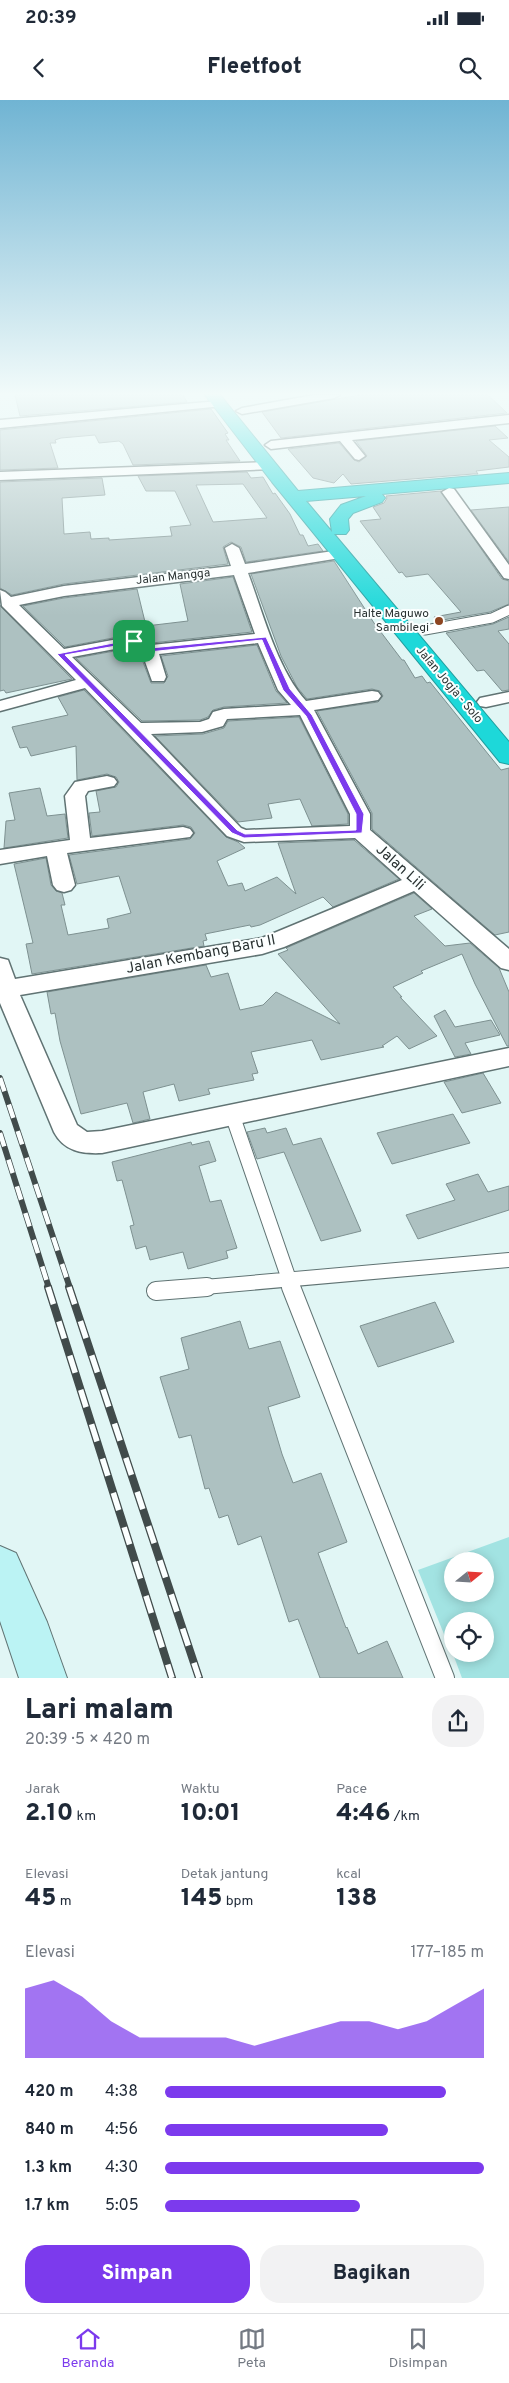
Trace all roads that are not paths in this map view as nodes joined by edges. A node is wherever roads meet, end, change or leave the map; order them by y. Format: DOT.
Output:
graph roads {
  1 [pos="190,469"];
  2 [pos="272,469"];
  3 [pos="60,473"];
  4 [pos="0,476"];
  5 [pos="504,482"];
  6 [pos="62,490"];
  7 [pos="449,492"];
  8 [pos="306,494"];
  9 [pos="370,495"];
  10 [pos="340,530"];
  11 [pos="232,548"];
  12 [pos="509,548"];
  13 [pos="490,550"];
  14 [pos="340,554"];
  15 [pos="238,569"];
  16 [pos="509,575"];
  17 [pos="3,599"];
  18 [pos="509,610"];
  19 [pos="425,630"];
  20 [pos="264,638"];
  21 [pos="149,650"];
  22 [pos="61,654"];
  23 [pos="158,677"];
  24 [pos="88,682"];
  25 [pos="372,696"];
  26 [pos="509,697"];
  27 [pos="486,702"];
  28 [pos="0,706"];
  29 [pos="303,709"];
  30 [pos="509,728"];
  31 [pos="136,729"];
  32 [pos="509,757"];
  33 [pos="108,782"];
  34 [pos="183,832"];
  35 [pos="360,832"];
  36 [pos="81,845"];
  37 [pos="56,848"];
  38 [pos="0,857"];
  39 [pos="415,882"];
  40 [pos="64,885"];
  41 [pos="509,962"];
  42 [pos="3,977"];
  43 [pos="509,1057"];
  44 [pos="232,1114"];
  45 [pos="509,1260"];
  46 [pos="288,1278"];
  47 [pos="156,1291"];
  48 [pos="0,1569"];
  49 [pos="43,1678"];
  50 [pos="445,1678"];
  1 -- 3 [label="street"];
  2 -- 8 [label="highway"];
  3 -- 4 [label="street"];
  3 -- 6 [label="street"];
  5 -- 7 [label="highway"];
  5 -- 9 [label="highway"];
  7 -- 9 [label="highway"];
  7 -- 13 [label="street"];
  8 -- 9 [label="highway"];
  8 -- 9 [label="highway"];
  8 -- 10 [label="highway, Jalan Jogja - Solo"];
  8 -- 14 [label="highway, Jalan Jogja - Solo"];
  9 -- 10 [label="highway"];
  10 -- 19 [label="highway, Jalan Jogja - Solo"];
  11 -- 15 [label="street"];
  12 -- 13 [label="street"];
  13 -- 16 [label="street"];
  14 -- 15 [label="street, Jalan Mangga"];
  14 -- 32 [label="highway, Jalan Jogja - Solo"];
  15 -- 17 [label="street, Jalan Mangga"];
  15 -- 20 [label="street"];
  17 -- 22 [label="street"];
  18 -- 19 [label="lane"];
  19 -- 27 [label="highway, Jalan Jogja - Solo"];
  20 -- 21 [label="street"];
  20 -- 29 [label="street"];
  21 -- 22 [label="street"];
  21 -- 23 [label="street"];
  22 -- 24 [label="street"];
  24 -- 28 [label="street"];
  24 -- 31 [label="street"];
  25 -- 29 [label="street"];
  26 -- 27 [label="street"];
  27 -- 30 [label="highway, Jalan Jogja - Solo"];
  29 -- 31 [label="street"];
  29 -- 35 [label="street"];
  31 -- 35 [label="street"];
  33 -- 36 [label="street"];
  34 -- 36 [label="street"];
  35 -- 39 [label="street, Jalan Lili"];
  36 -- 37 [label="street"];
  37 -- 38 [label="street"];
  37 -- 40 [label="street"];
  39 -- 41 [label="street, Jalan Lili"];
  39 -- 42 [label="street, Jalan Kembang Baru II"];
  42 -- 44 [label="street"];
  43 -- 44 [label="street"];
  44 -- 46 [label="lane"];
  45 -- 46 [label="lane"];
  46 -- 47 [label="lane"];
  46 -- 50 [label="lane"];
  48 -- 49 [label="street"];
}
